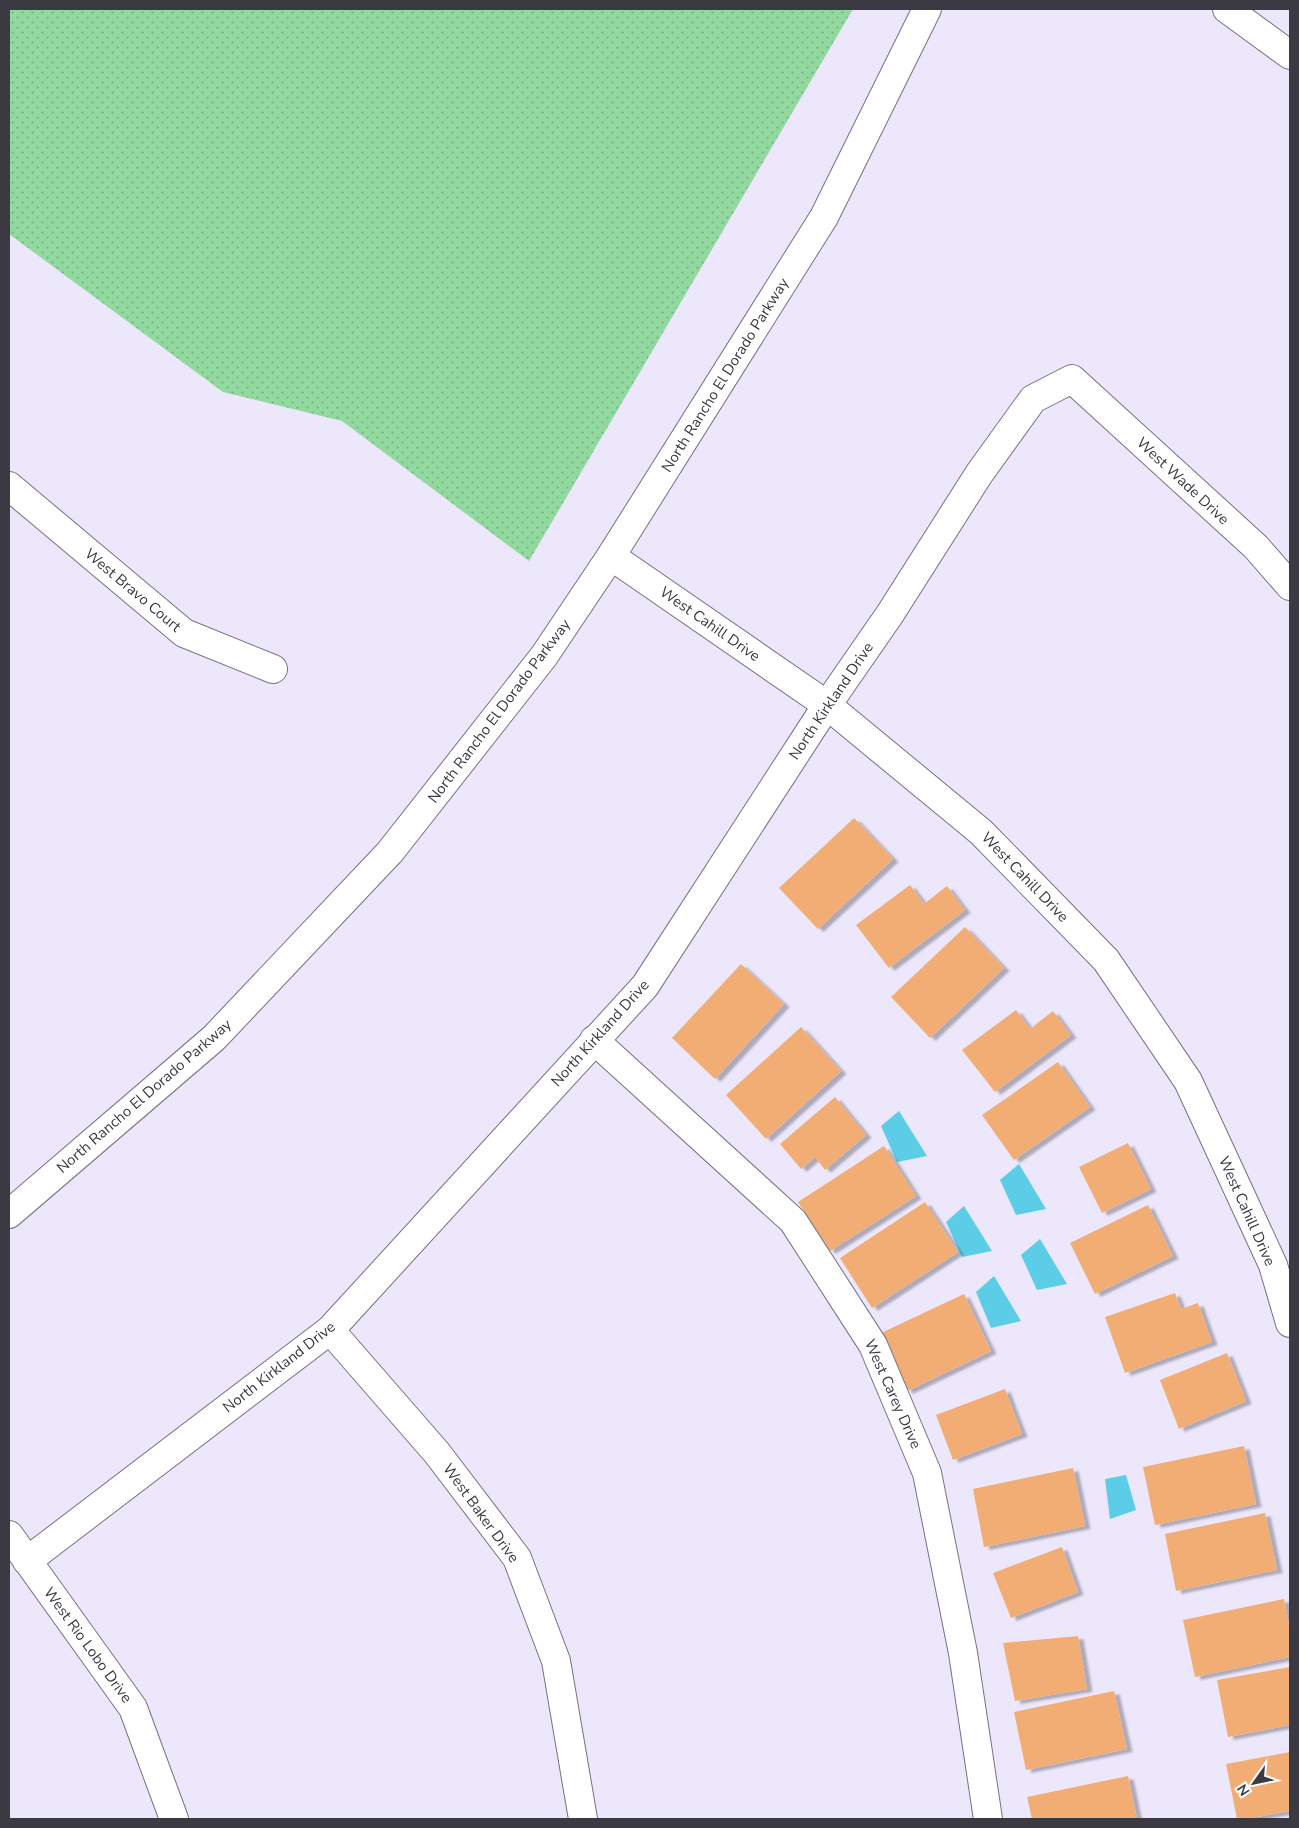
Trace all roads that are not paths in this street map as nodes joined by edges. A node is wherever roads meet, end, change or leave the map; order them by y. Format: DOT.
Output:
graph roads {
  1 [pos="928,9"];
  2 [pos="1232,10"];
  3 [pos="1290,55"];
  4 [pos="1072,378"];
  5 [pos="9,486"];
  6 [pos="612,556"];
  7 [pos="1290,586"];
  8 [pos="273,669"];
  9 [pos="827,704"];
  10 [pos="594,1040"];
  11 [pos="9,1214"];
  12 [pos="1290,1323"];
  13 [pos="330,1330"];
  14 [pos="9,1534"];
  15 [pos="27,1561"];
  16 [pos="174,1819"];
  17 [pos="583,1819"];
  18 [pos="988,1819"];
  1 -- 6 [label="street, North Rancho El Dorado Parkway"];
  2 -- 3 [label="street"];
  4 -- 7 [label="street, West Wade Drive"];
  4 -- 9 [label="street, North Kirkland Drive"];
  5 -- 8 [label="street, West Bravo Court"];
  6 -- 9 [label="street, West Cahill Drive"];
  6 -- 11 [label="street, North Rancho El Dorado Parkway"];
  9 -- 10 [label="street, North Kirkland Drive"];
  9 -- 12 [label="street, West Cahill Drive"];
  10 -- 13 [label="street, North Kirkland Drive"];
  10 -- 18 [label="street, West Carey Drive"];
  13 -- 15 [label="street, North Kirkland Drive"];
  13 -- 17 [label="street, West Baker Drive"];
  14 -- 15 [label="street, West Rio Lobo Drive"];
  15 -- 16 [label="street, West Rio Lobo Drive"];
}
